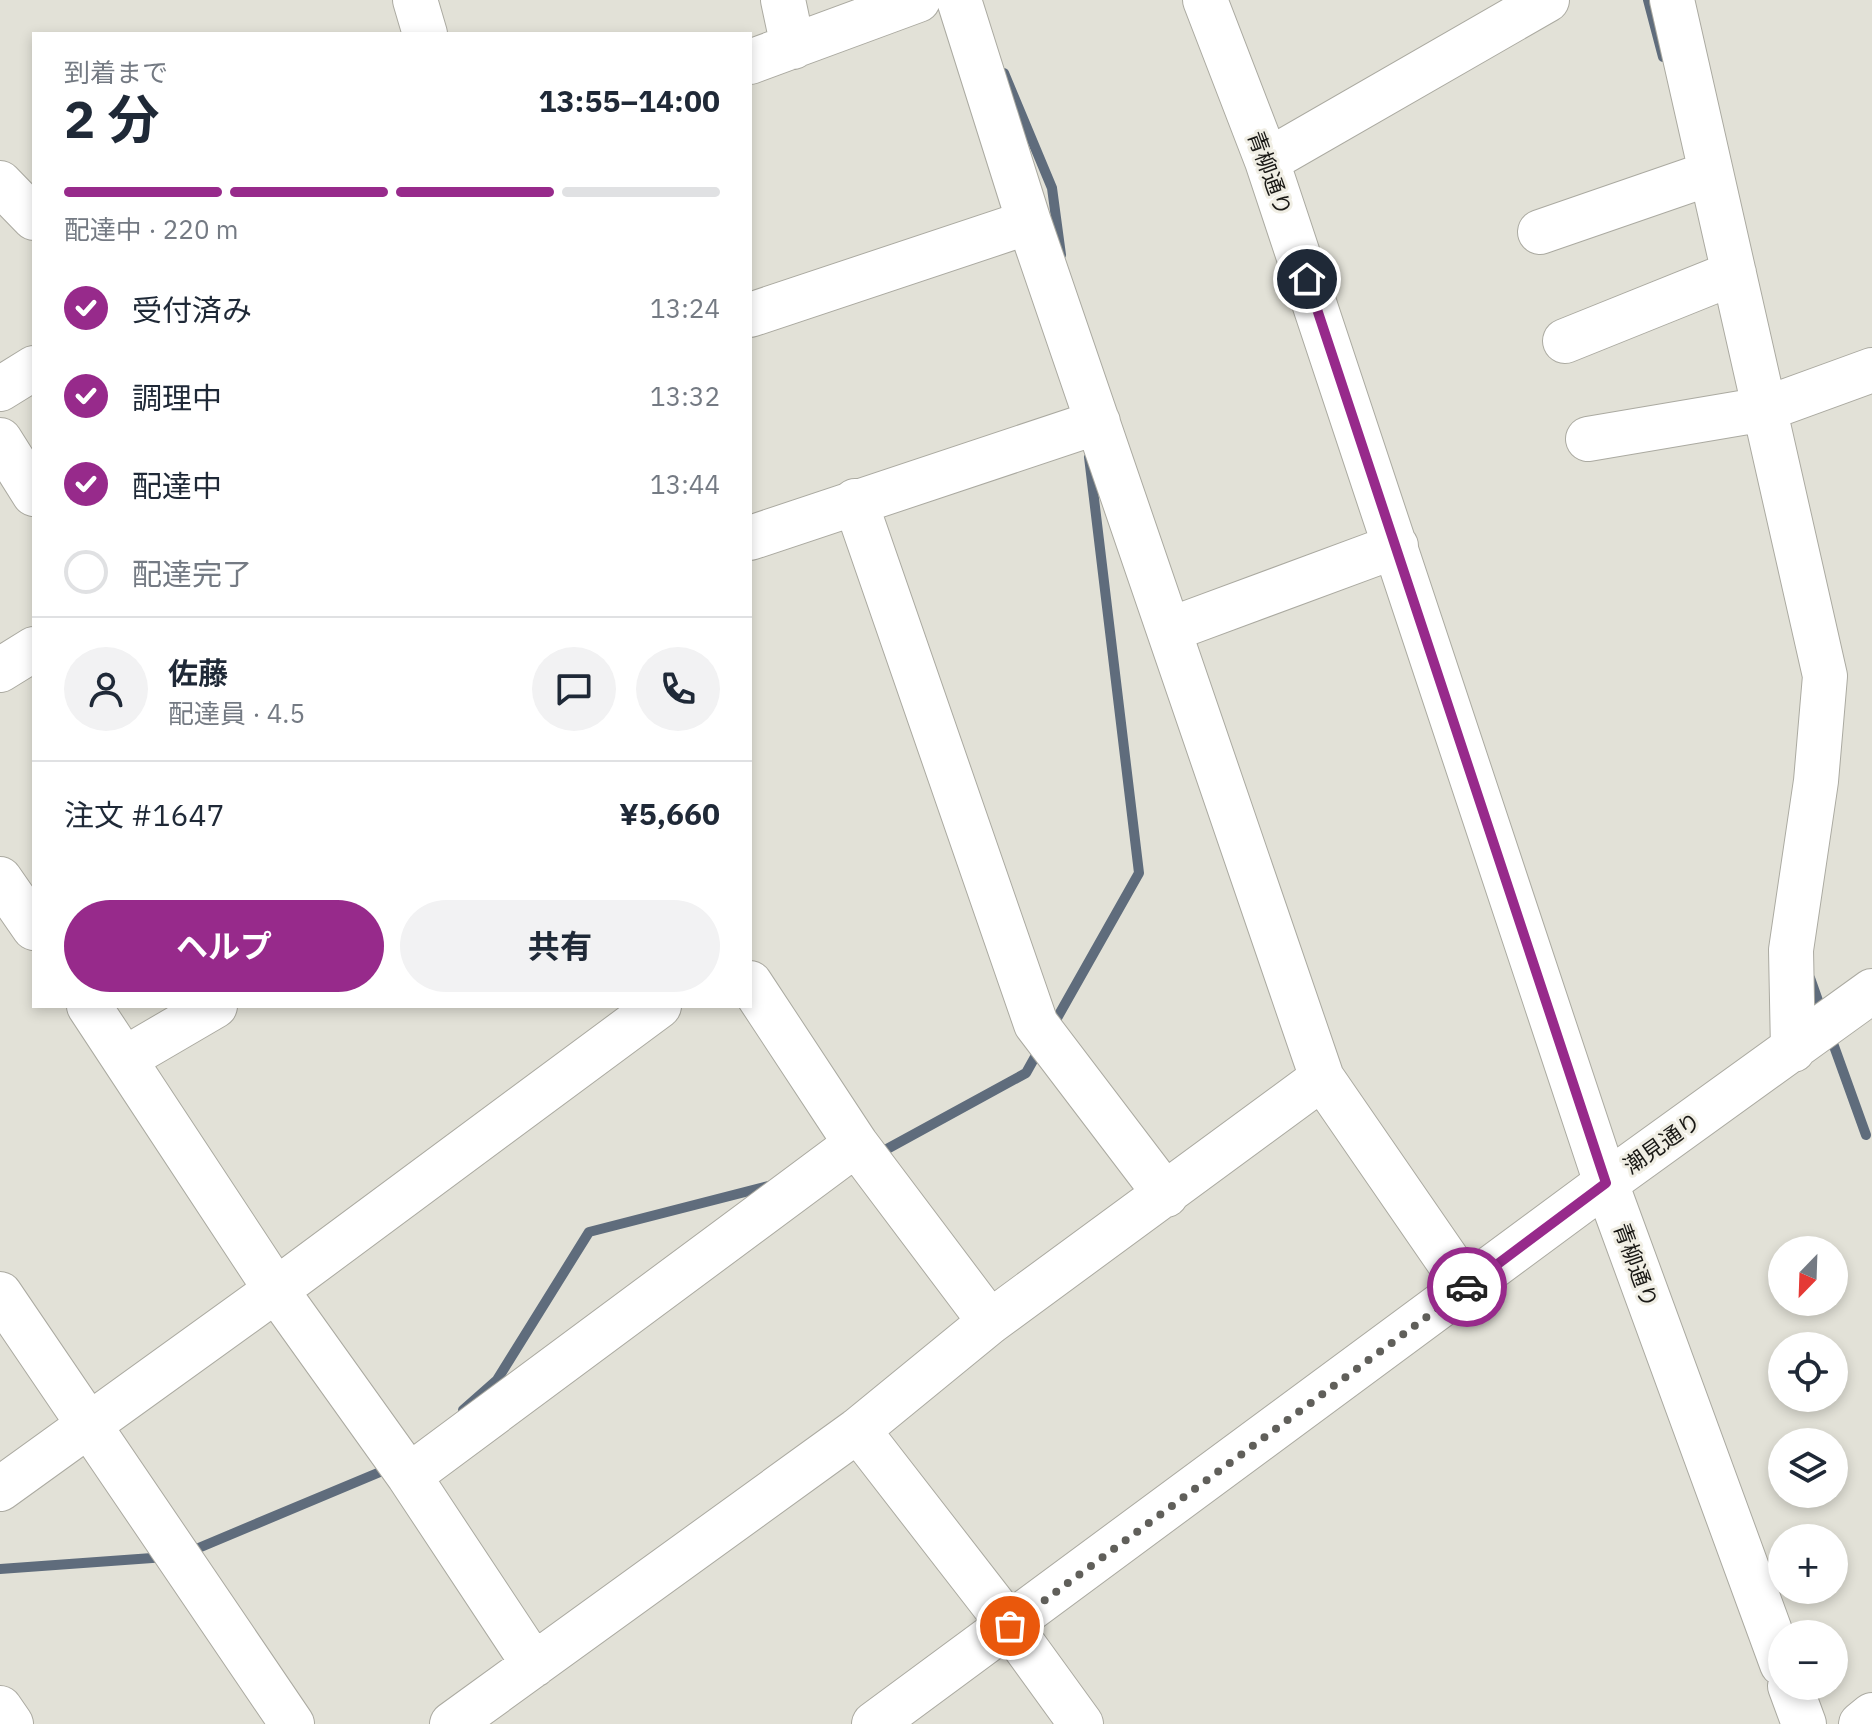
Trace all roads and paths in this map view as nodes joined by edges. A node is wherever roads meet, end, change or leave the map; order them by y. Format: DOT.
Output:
graph roads {
  1 [pos="415,0"];
  2 [pos="783,0"];
  3 [pos="918,0"];
  4 [pos="959,0"];
  5 [pos="1205,0"];
  6 [pos="1547,0"];
  7 [pos="1672,0"];
  8 [pos="424,32"];
  9 [pos="793,47"];
  10 [pos="752,61"];
  11 [pos="1267,161"];
  12 [pos="1711,173"];
  13 [pos="0,183"];
  14 [pos="32,216"];
  15 [pos="1029,222"];
  16 [pos="1540,232"];
  17 [pos="1734,273"];
  18 [pos="752,314"];
  19 [pos="1565,341"];
  20 [pos="32,369"];
  21 [pos="1872,370"];
  22 [pos="0,389"];
  23 [pos="1765,409"];
  24 [pos="1098,422"];
  25 [pos="1588,439"];
  26 [pos="0,440"];
  27 [pos="32,491"];
  28 [pos="855,501"];
  29 [pos="752,537"];
  30 [pos="1396,546"];
  31 [pos="1169,630"];
  32 [pos="32,650"];
  33 [pos="0,670"];
  34 [pos="752,986"];
  35 [pos="1872,991"];
  36 [pos="90,1008"];
  37 [pos="212,1008"];
  38 [pos="656,1008"];
  39 [pos="1793,1050"];
  40 [pos="126,1058"];
  41 [pos="1322,1078"];
  42 [pos="856,1144"];
  43 [pos="1606,1183"];
  44 [pos="1166,1195"];
  45 [pos="1466,1287"];
  46 [pos="276,1290"];
  47 [pos="0,1294"];
  48 [pos="990,1322"];
  49 [pos="87,1424"];
  50 [pos="858,1430"];
  51 [pos="409,1476"];
  52 [pos="0,1489"];
  53 [pos="1010,1626"];
  54 [pos="1768,1626"];
  55 [pos="534,1665"];
  56 [pos="1795,1700"];
  57 [pos="0,1708"];
  58 [pos="1872,1715"];
  59 [pos="11,1724"];
  60 [pos="292,1724"];
  61 [pos="452,1724"];
  62 [pos="874,1724"];
  63 [pos="1081,1724"];
  64 [pos="1804,1724"];
  65 [pos="1861,1724"];
  1 -- 8 [label="street"];
  2 -- 9 [label="street"];
  3 -- 9 [label="street"];
  4 -- 15 [label="street"];
  5 -- 11 [label="street, 青柳通り"];
  6 -- 11 [label="street"];
  7 -- 12 [label="street"];
  9 -- 10 [label="street"];
  11 -- 30 [label="street, 青柳通り"];
  12 -- 16 [label="street"];
  12 -- 17 [label="street"];
  13 -- 14 [label="street"];
  15 -- 18 [label="street"];
  15 -- 24 [label="street"];
  17 -- 19 [label="street"];
  17 -- 23 [label="street"];
  20 -- 22 [label="street"];
  21 -- 23 [label="street"];
  23 -- 25 [label="street"];
  23 -- 39 [label="street"];
  24 -- 28 [label="street"];
  24 -- 31 [label="street"];
  26 -- 27 [label="street"];
  28 -- 29 [label="street"];
  28 -- 44 [label="street"];
  30 -- 31 [label="street"];
  30 -- 43 [label="street, 青柳通り"];
  31 -- 41 [label="street"];
  32 -- 33 [label="street"];
  34 -- 42 [label="street"];
  35 -- 39 [label="street, 潮見通り"];
  36 -- 40 [label="street"];
  37 -- 40 [label="street"];
  38 -- 46 [label="street"];
  39 -- 43 [label="street, 潮見通り"];
  40 -- 46 [label="street"];
  41 -- 44 [label="street"];
  41 -- 45 [label="street"];
  42 -- 48 [label="street"];
  42 -- 51 [label="street"];
  43 -- 45 [label="street, 潮見通り"];
  43 -- 54 [label="street, 青柳通り"];
  44 -- 48 [label="street"];
  45 -- 53 [label="street, 潮見通り"];
  46 -- 49 [label="street"];
  46 -- 51 [label="street"];
  47 -- 49 [label="street"];
  48 -- 50 [label="street"];
  49 -- 52 [label="street"];
  49 -- 60 [label="street"];
  50 -- 53 [label="street"];
  50 -- 55 [label="street"];
  51 -- 55 [label="street"];
  53 -- 62 [label="street, 潮見通り"];
  53 -- 63 [label="street"];
  55 -- 61 [label="street"];
  56 -- 64 [label="street"];
  57 -- 59 [label="street"];
  58 -- 65 [label="street"];
}
